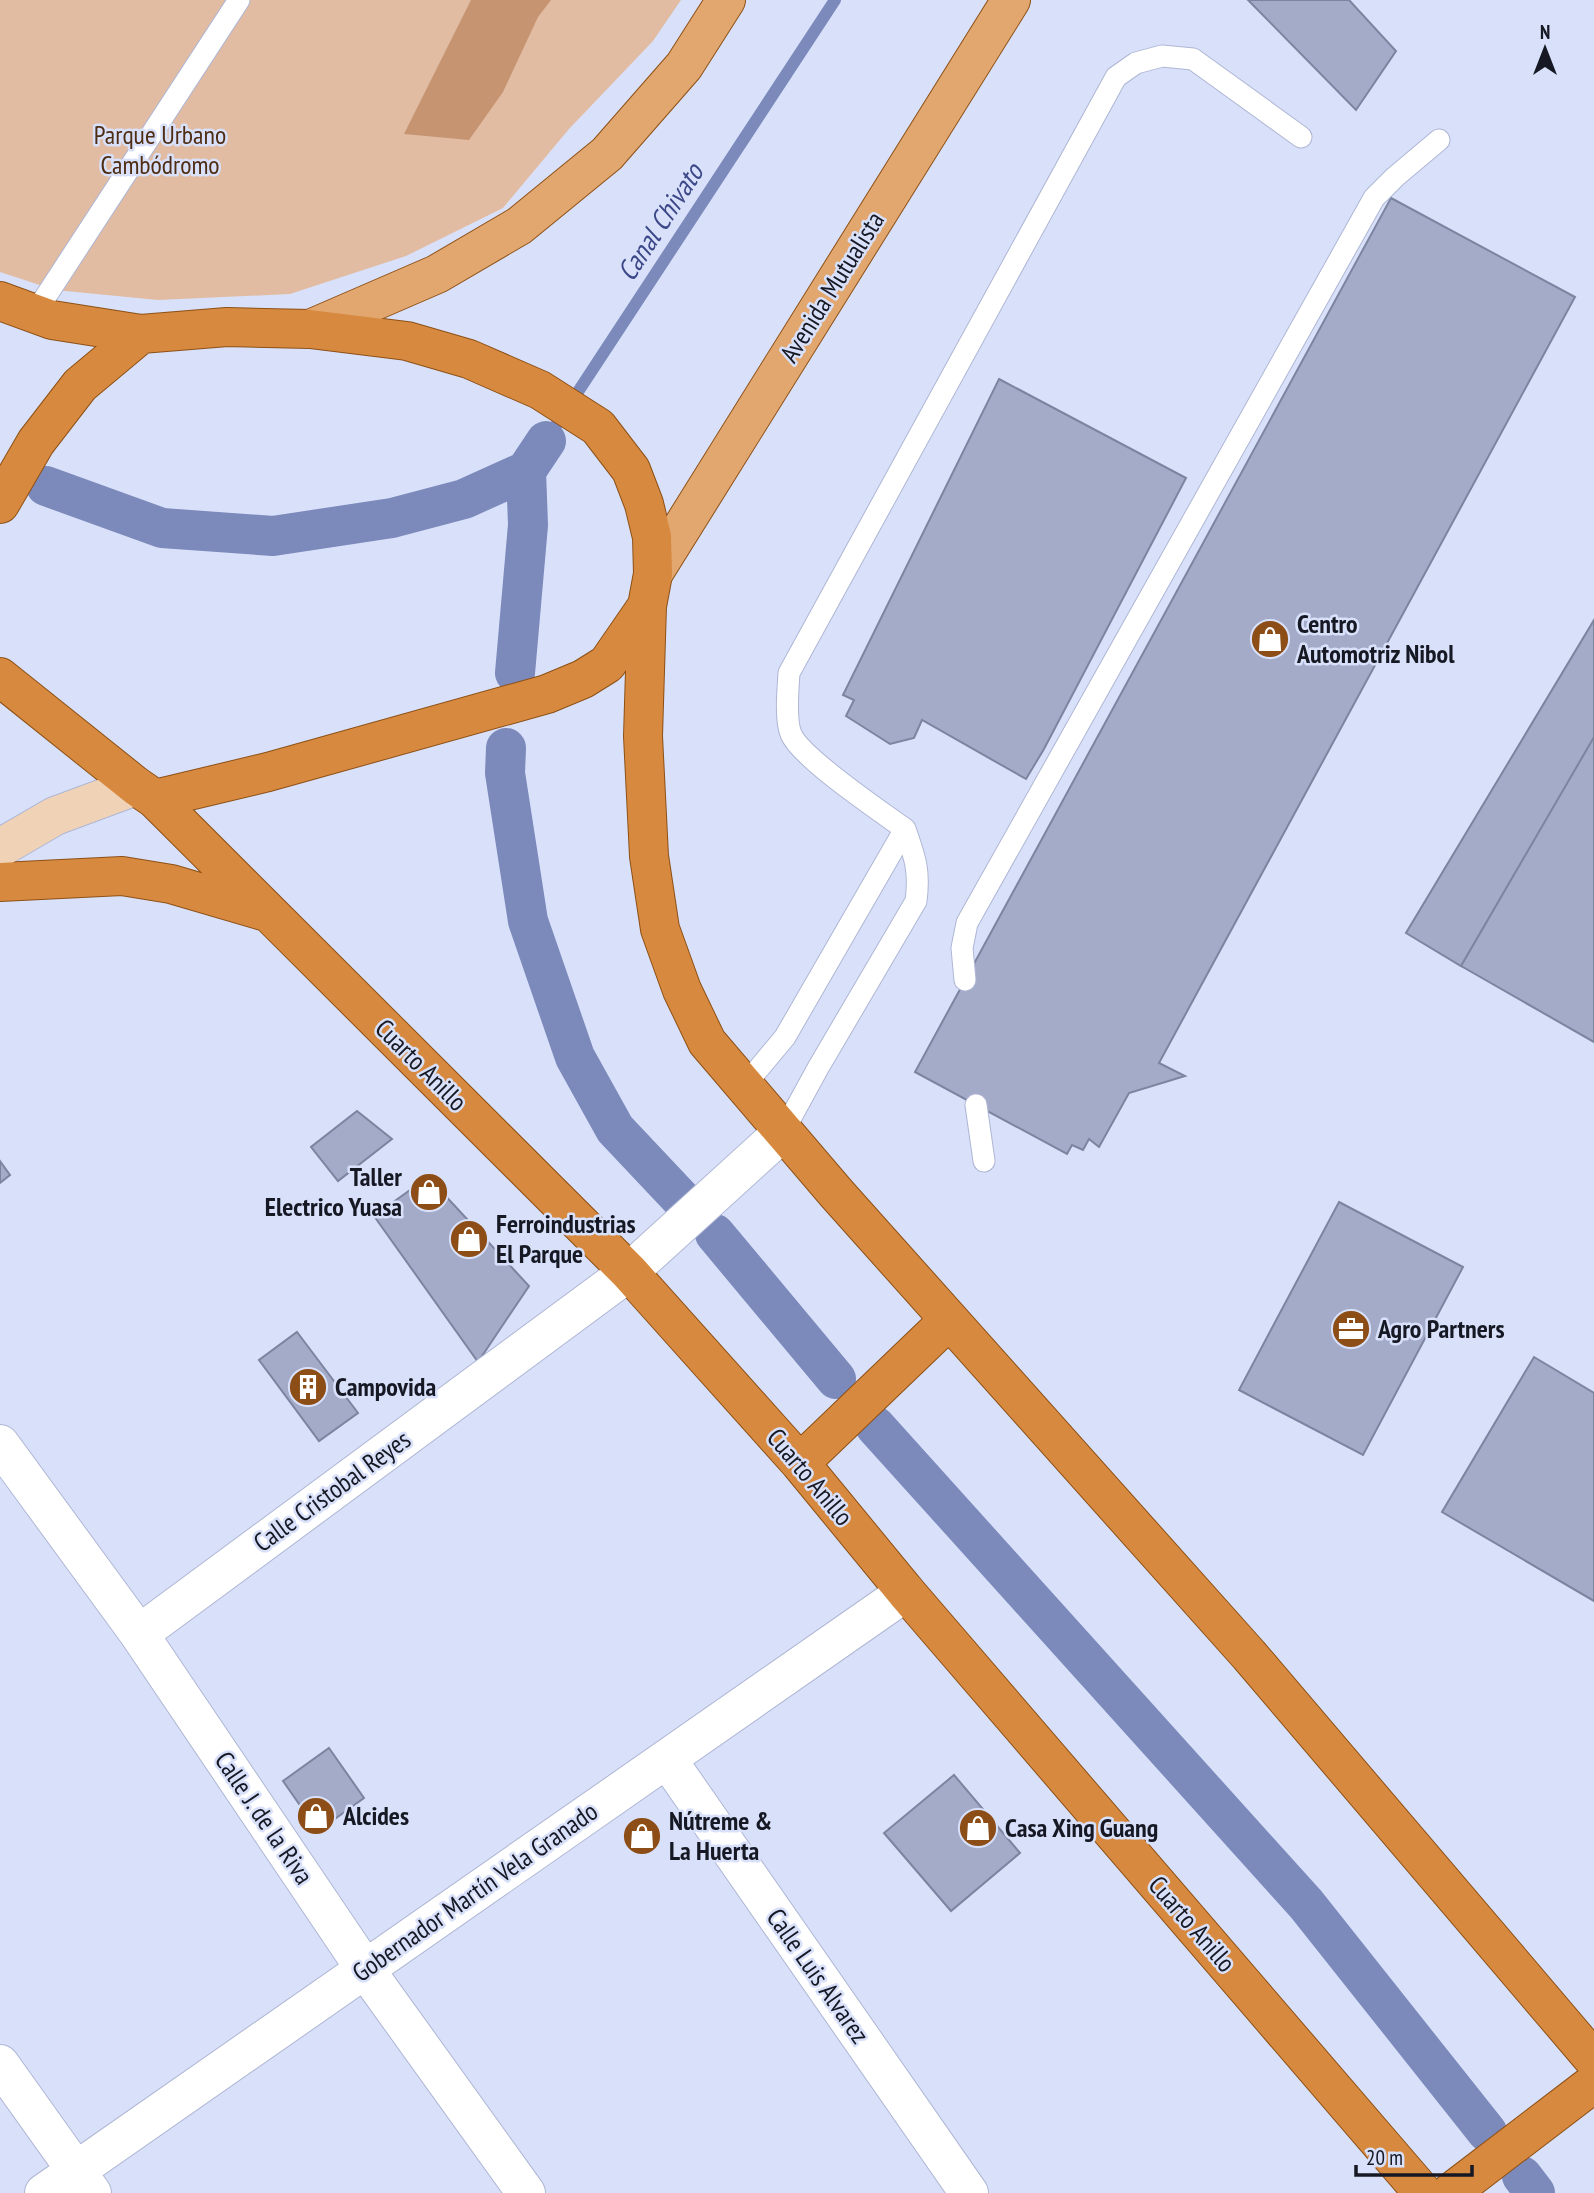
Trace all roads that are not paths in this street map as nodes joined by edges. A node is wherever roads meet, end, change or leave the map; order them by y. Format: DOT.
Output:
graph roads {
  1 [pos="239,0"];
  2 [pos="726,0"];
  3 [pos="1011,0"];
  4 [pos="1301,137"];
  5 [pos="1439,140"];
  6 [pos="18,307"];
  7 [pos="310,329"];
  8 [pos="141,334"];
  9 [pos="0,504"];
  10 [pos="650,590"];
  11 [pos="0,677"];
  12 [pos="145,793"];
  13 [pos="905,829"];
  14 [pos="0,848"];
  15 [pos="0,882"];
  16 [pos="268,912"];
  17 [pos="965,981"];
  18 [pos="745,1085"];
  19 [pos="976,1105"];
  20 [pos="783,1132"];
  21 [pos="985,1161"];
  22 [pos="629,1272"];
  23 [pos="949,1320"];
  24 [pos="0,1444"];
  25 [pos="800,1463"];
  26 [pos="906,1592"];
  27 [pos="139,1634"];
  28 [pos="667,1759"];
  29 [pos="365,1969"];
  30 [pos="1594,2060"];
  31 [pos="0,2064"];
  32 [pos="1594,2083"];
  33 [pos="84,2182"];
  34 [pos="1464,2183"];
  35 [pos="44,2193"];
  36 [pos="526,2193"];
  37 [pos="968,2193"];
  38 [pos="1423,2193"];
  1 -- 6 [label="lane"];
  2 -- 7 [label="main road"];
  3 -- 10 [label="main road, Avenida Mutualista"];
  4 -- 13 [label="lane"];
  5 -- 17 [label="lane"];
  6 -- 8 [label="highway"];
  7 -- 8 [label="highway"];
  7 -- 10 [label="highway"];
  8 -- 9 [label="highway"];
  10 -- 12 [label="highway"];
  10 -- 18 [label="highway"];
  11 -- 12 [label="highway, Cuarto Anillo"];
  12 -- 14 [label="main road"];
  12 -- 16 [label="highway, Cuarto Anillo"];
  13 -- 18 [label="lane"];
  13 -- 20 [label="lane"];
  15 -- 16 [label="highway"];
  16 -- 22 [label="highway, Cuarto Anillo"];
  18 -- 20 [label="highway"];
  19 -- 21 [label="lane"];
  20 -- 22 [label="street, Calle Cristobal Reyes"];
  20 -- 23 [label="highway"];
  22 -- 25 [label="highway, Cuarto Anillo"];
  22 -- 27 [label="street, Calle Cristobal Reyes"];
  23 -- 25 [label="highway"];
  23 -- 30 [label="highway"];
  24 -- 27 [label="street, Calle J. de la Riva"];
  25 -- 26 [label="highway, Cuarto Anillo"];
  26 -- 28 [label="street, Gobernador Martín Vela Granado"];
  26 -- 38 [label="highway, Cuarto Anillo"];
  27 -- 29 [label="street, Calle J. de la Riva"];
  28 -- 29 [label="street, Gobernador Martín Vela Granado"];
  28 -- 37 [label="street, Calle Luis Alvarez"];
  29 -- 33 [label="street, Gobernador Martín Vela Granado"];
  29 -- 36 [label="street, Calle J. de la Riva"];
  31 -- 33 [label="street"];
  32 -- 34 [label="highway"];
  33 -- 35 [label="street, Gobernador Martín Vela Granado"];
}
